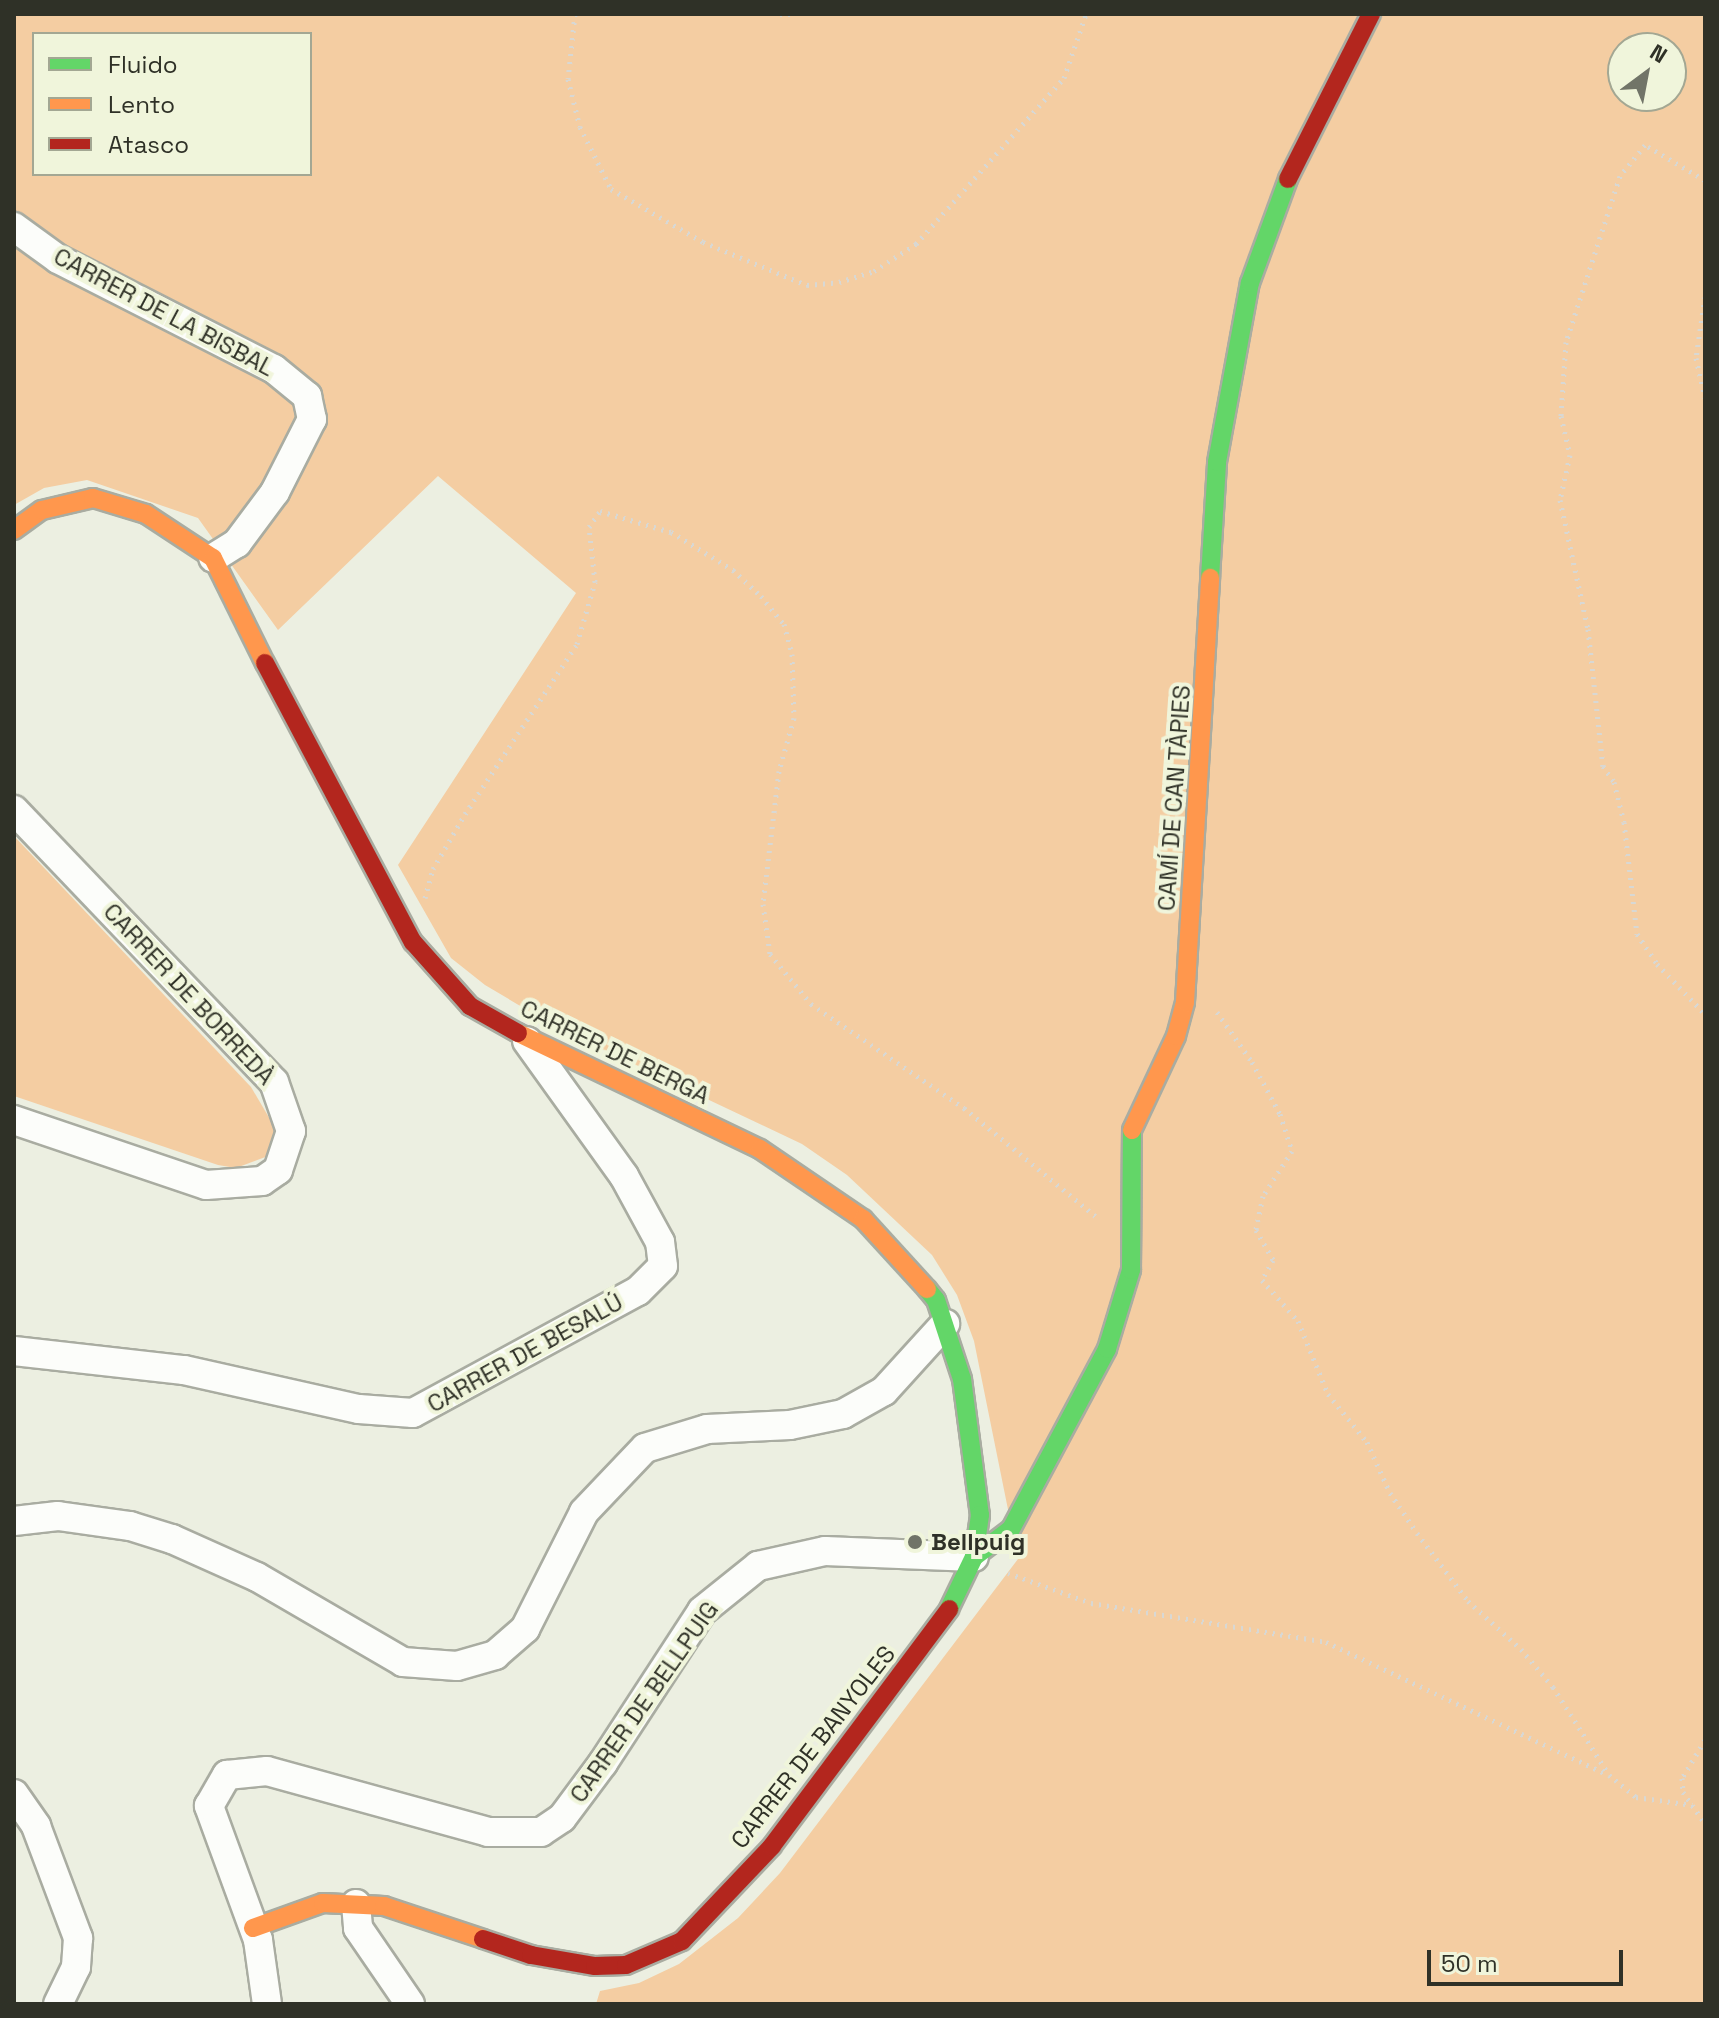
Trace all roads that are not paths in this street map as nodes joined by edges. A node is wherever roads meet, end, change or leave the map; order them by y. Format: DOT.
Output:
graph roads {
  1 [pos="1371,14"];
  2 [pos="14,227"];
  3 [pos="14,530"];
  4 [pos="213,558"];
  5 [pos="14,810"];
  6 [pos="524,1036"];
  7 [pos="14,1120"];
  8 [pos="945,1324"];
  9 [pos="14,1351"];
  10 [pos="14,1521"];
  11 [pos="974,1557"];
  12 [pos="14,1794"];
  13 [pos="356,1904"];
  14 [pos="253,1928"];
  15 [pos="58,2004"];
  16 [pos="267,2004"];
  17 [pos="410,2004"];
  1 -- 11 [label="street, CAMÍ DE CAN TÀPIES"];
  2 -- 4 [label="street, CARRER DE LA BISBAL"];
  3 -- 4 [label="street"];
  4 -- 6 [label="street, CARRER DE BERGA"];
  5 -- 7 [label="street, CARRER DE BORREDÀ"];
  6 -- 8 [label="street, CARRER DE BERGA"];
  6 -- 9 [label="street, CARRER DE BESALÚ"];
  8 -- 10 [label="street"];
  8 -- 11 [label="street, CARRER DE BERGA"];
  11 -- 13 [label="street, CARRER DE BANYOLES"];
  11 -- 14 [label="street, CARRER DE BELLPUIG"];
  12 -- 15 [label="street"];
  13 -- 14 [label="street, CARRER DE BANYOLES"];
  13 -- 17 [label="street"];
  14 -- 16 [label="street, CARRER DE BELLPUIG"];
}
